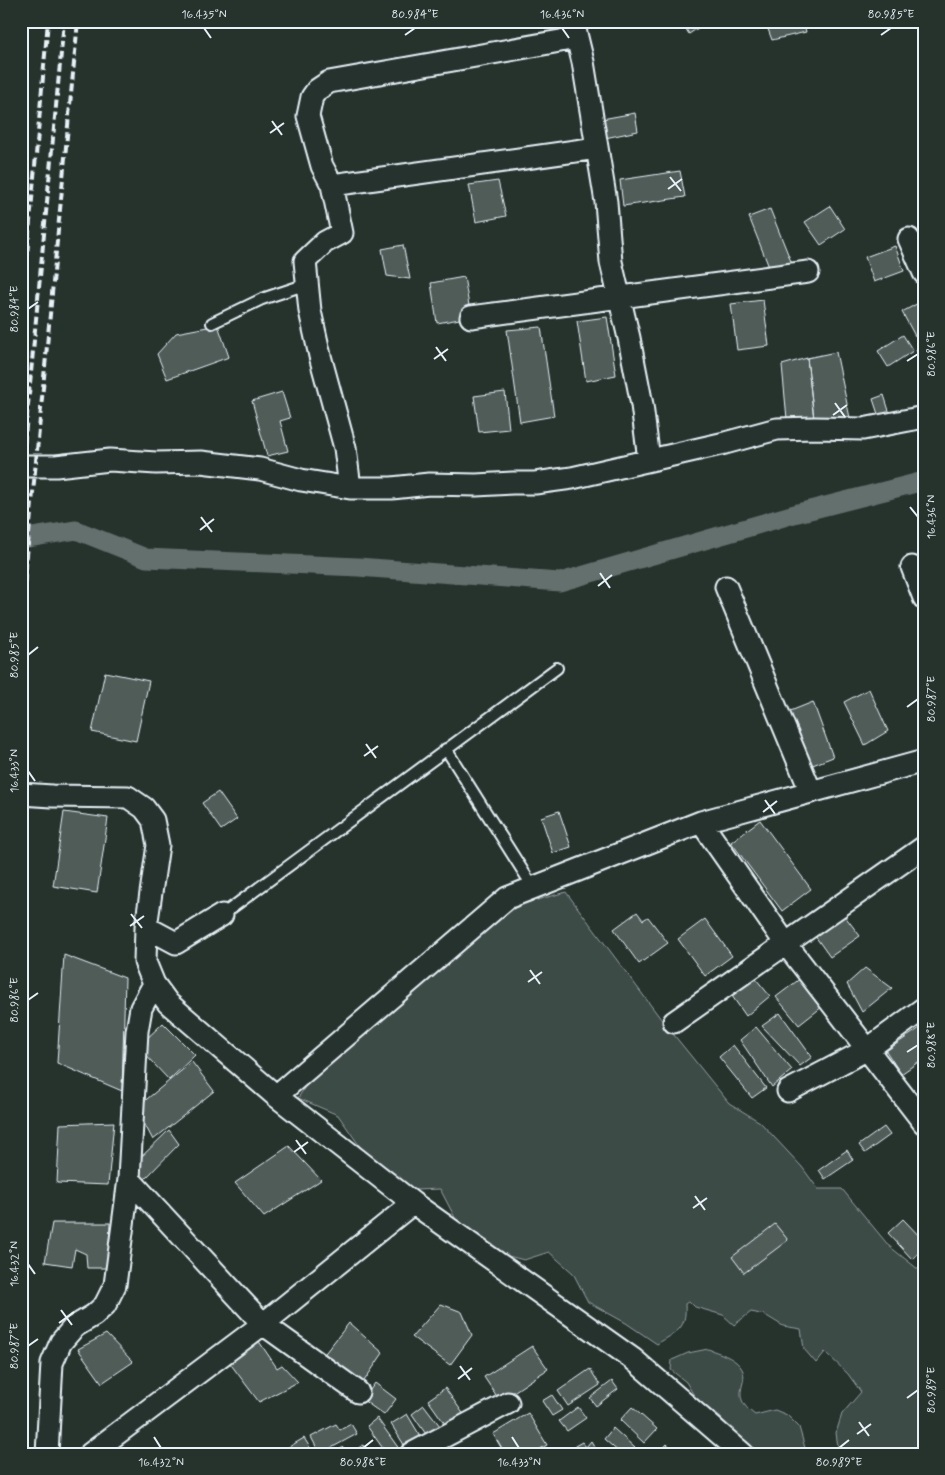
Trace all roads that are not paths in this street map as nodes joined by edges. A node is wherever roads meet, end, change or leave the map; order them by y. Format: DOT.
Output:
graph roads {
  1 [pos="575,30"];
  2 [pos="597,148"];
  3 [pos="332,185"];
  4 [pos="909,239"];
  5 [pos="808,272"];
  6 [pos="924,273"];
  7 [pos="307,284"];
  8 [pos="620,298"];
  9 [pos="471,317"];
  10 [pos="212,323"];
  11 [pos="924,417"];
  12 [pos="650,460"];
  13 [pos="21,466"];
  14 [pos="350,488"];
  15 [pos="912,567"];
  16 [pos="726,587"];
  17 [pos="924,598"];
  18 [pos="557,668"];
  19 [pos="446,749"];
  20 [pos="924,761"];
  21 [pos="811,792"];
  22 [pos="21,794"];
  23 [pos="701,822"];
  24 [pos="924,847"];
  25 [pos="533,888"];
  26 [pos="222,915"];
  27 [pos="146,927"];
  28 [pos="786,944"];
  29 [pos="154,984"];
  30 [pos="924,1008"];
  31 [pos="674,1022"];
  32 [pos="868,1049"];
  33 [pos="788,1091"];
  34 [pos="276,1096"];
  35 [pos="924,1123"];
  36 [pos="129,1179"];
  37 [pos="413,1203"];
  38 [pos="263,1324"];
  39 [pos="358,1392"];
  40 [pos="508,1403"];
  41 [pos="47,1454"];
  42 [pos="90,1454"];
  43 [pos="411,1454"];
  44 [pos="743,1454"];
  1 -- 2 [label="street"];
  1 -- 3 [label="street"];
  2 -- 3 [label="street"];
  2 -- 8 [label="street"];
  3 -- 7 [label="street"];
  4 -- 6 [label="street"];
  5 -- 8 [label="street"];
  7 -- 10 [label="lane"];
  7 -- 14 [label="street"];
  8 -- 9 [label="street"];
  8 -- 12 [label="street"];
  11 -- 12 [label="street"];
  12 -- 14 [label="street"];
  13 -- 14 [label="street"];
  15 -- 17 [label="street"];
  16 -- 21 [label="street"];
  18 -- 19 [label="lane"];
  19 -- 25 [label="lane"];
  19 -- 26 [label="lane"];
  20 -- 21 [label="street"];
  21 -- 23 [label="street"];
  22 -- 27 [label="street"];
  23 -- 25 [label="street"];
  23 -- 28 [label="street"];
  24 -- 28 [label="street"];
  25 -- 34 [label="street"];
  26 -- 27 [label="street"];
  27 -- 29 [label="street"];
  28 -- 31 [label="street"];
  28 -- 32 [label="street"];
  29 -- 34 [label="street"];
  29 -- 36 [label="street"];
  30 -- 32 [label="street"];
  32 -- 33 [label="street"];
  32 -- 35 [label="street"];
  34 -- 37 [label="street"];
  36 -- 38 [label="street"];
  36 -- 41 [label="street"];
  37 -- 38 [label="street"];
  37 -- 44 [label="street"];
  38 -- 39 [label="street"];
  38 -- 42 [label="street"];
  40 -- 43 [label="street"];
}
